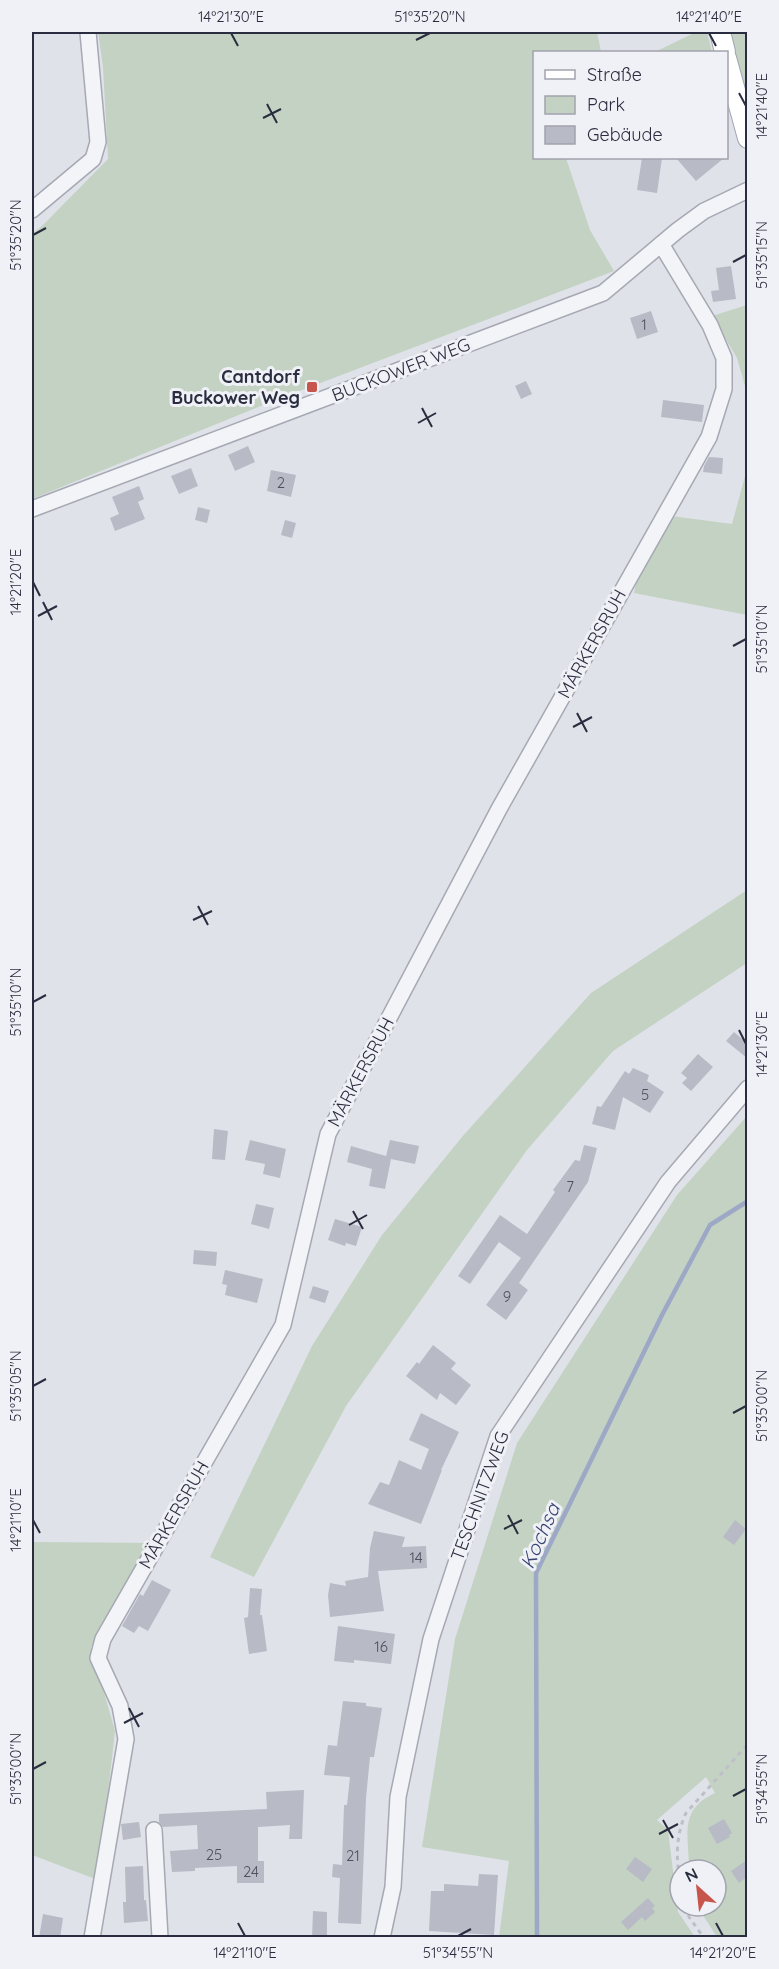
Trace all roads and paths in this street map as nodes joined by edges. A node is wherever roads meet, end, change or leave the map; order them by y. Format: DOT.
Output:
graph roads {
  1 [pos="88,32"];
  2 [pos="720,32"];
  3 [pos="725,51"];
  4 [pos="728,66"];
  5 [pos="747,138"];
  6 [pos="747,190"];
  7 [pos="32,210"];
  8 [pos="661,244"];
  9 [pos="32,509"];
  10 [pos="747,1088"];
  11 [pos="747,1744"];
  12 [pos="154,1830"];
  13 [pos="677,1858"];
  14 [pos="690,1918"];
  15 [pos="92,1938"];
  16 [pos="160,1938"];
  17 [pos="382,1938"];
  18 [pos="704,1938"];
  1 -- 7 [label="street"];
  2 -- 3 [label="main road"];
  4 -- 5 [label="main road"];
  6 -- 8 [label="street, BUCKOWER WEG"];
  8 -- 9 [label="street, BUCKOWER WEG"];
  8 -- 15 [label="street, MÄRKERSRUH"];
  10 -- 17 [label="street, TESCHNITZWEG"];
  11 -- 13 [label="path"];
  12 -- 16 [label="street"];
  14 -- 18 [label="path"];
}
